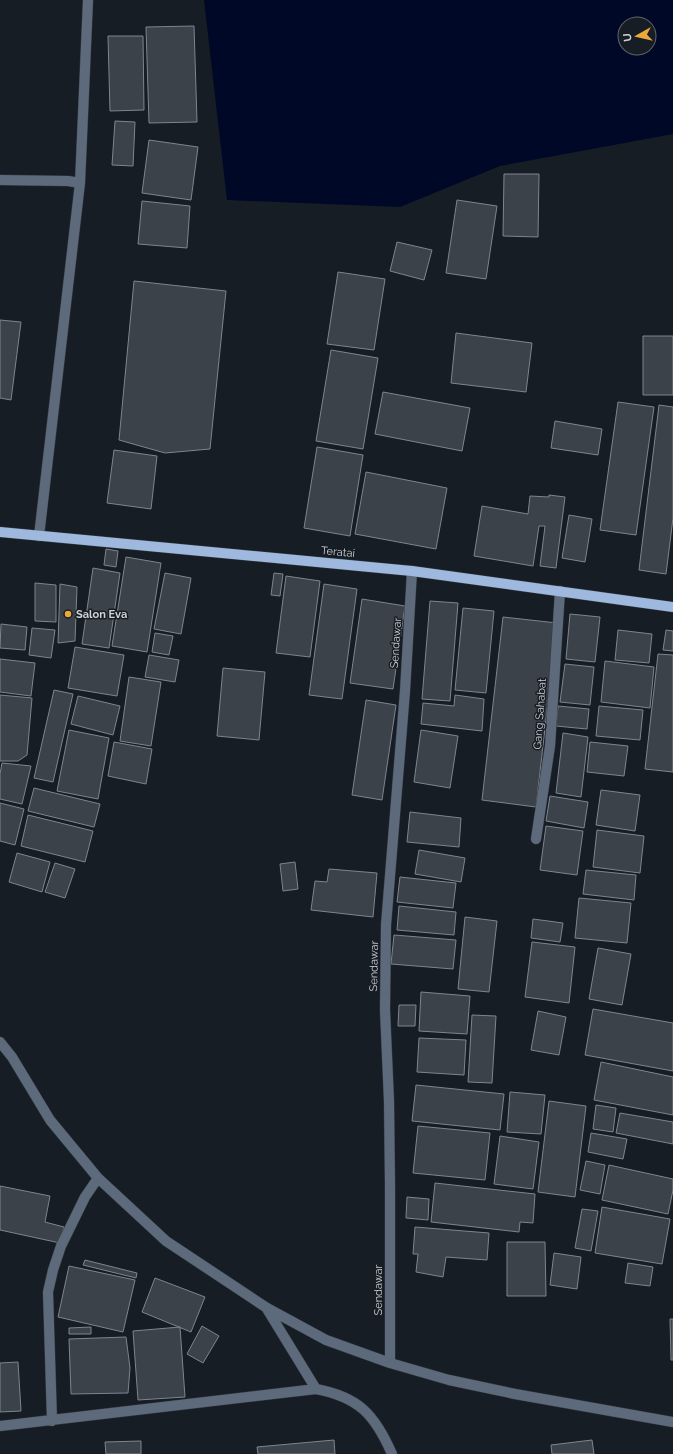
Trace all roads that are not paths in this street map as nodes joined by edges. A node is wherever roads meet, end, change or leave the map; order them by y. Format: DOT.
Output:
graph roads {
  1 [pos="88,0"];
  2 [pos="0,180"];
  3 [pos="80,183"];
  4 [pos="0,532"];
  5 [pos="39,536"];
  6 [pos="412,571"];
  7 [pos="560,591"];
  8 [pos="673,607"];
  9 [pos="536,839"];
  10 [pos="0,1042"];
  11 [pos="98,1178"];
  12 [pos="267,1308"];
  13 [pos="390,1363"];
  14 [pos="316,1389"];
  15 [pos="52,1420"];
  16 [pos="673,1422"];
  17 [pos="0,1426"];
  18 [pos="392,1454"];
  1 -- 3 [label="street"];
  2 -- 3 [label="street"];
  3 -- 5 [label="street"];
  4 -- 5 [label="main road, Teratai"];
  5 -- 6 [label="main road, Teratai"];
  6 -- 7 [label="main road, Teratai"];
  6 -- 13 [label="street, Sendawar"];
  7 -- 8 [label="main road, Teratai"];
  7 -- 9 [label="street, Gang Sahabat"];
  10 -- 11 [label="street"];
  11 -- 12 [label="street"];
  11 -- 15 [label="street"];
  12 -- 13 [label="street"];
  12 -- 14 [label="street"];
  13 -- 16 [label="street"];
  14 -- 15 [label="street"];
  14 -- 18 [label="street"];
  15 -- 17 [label="street"];
}
